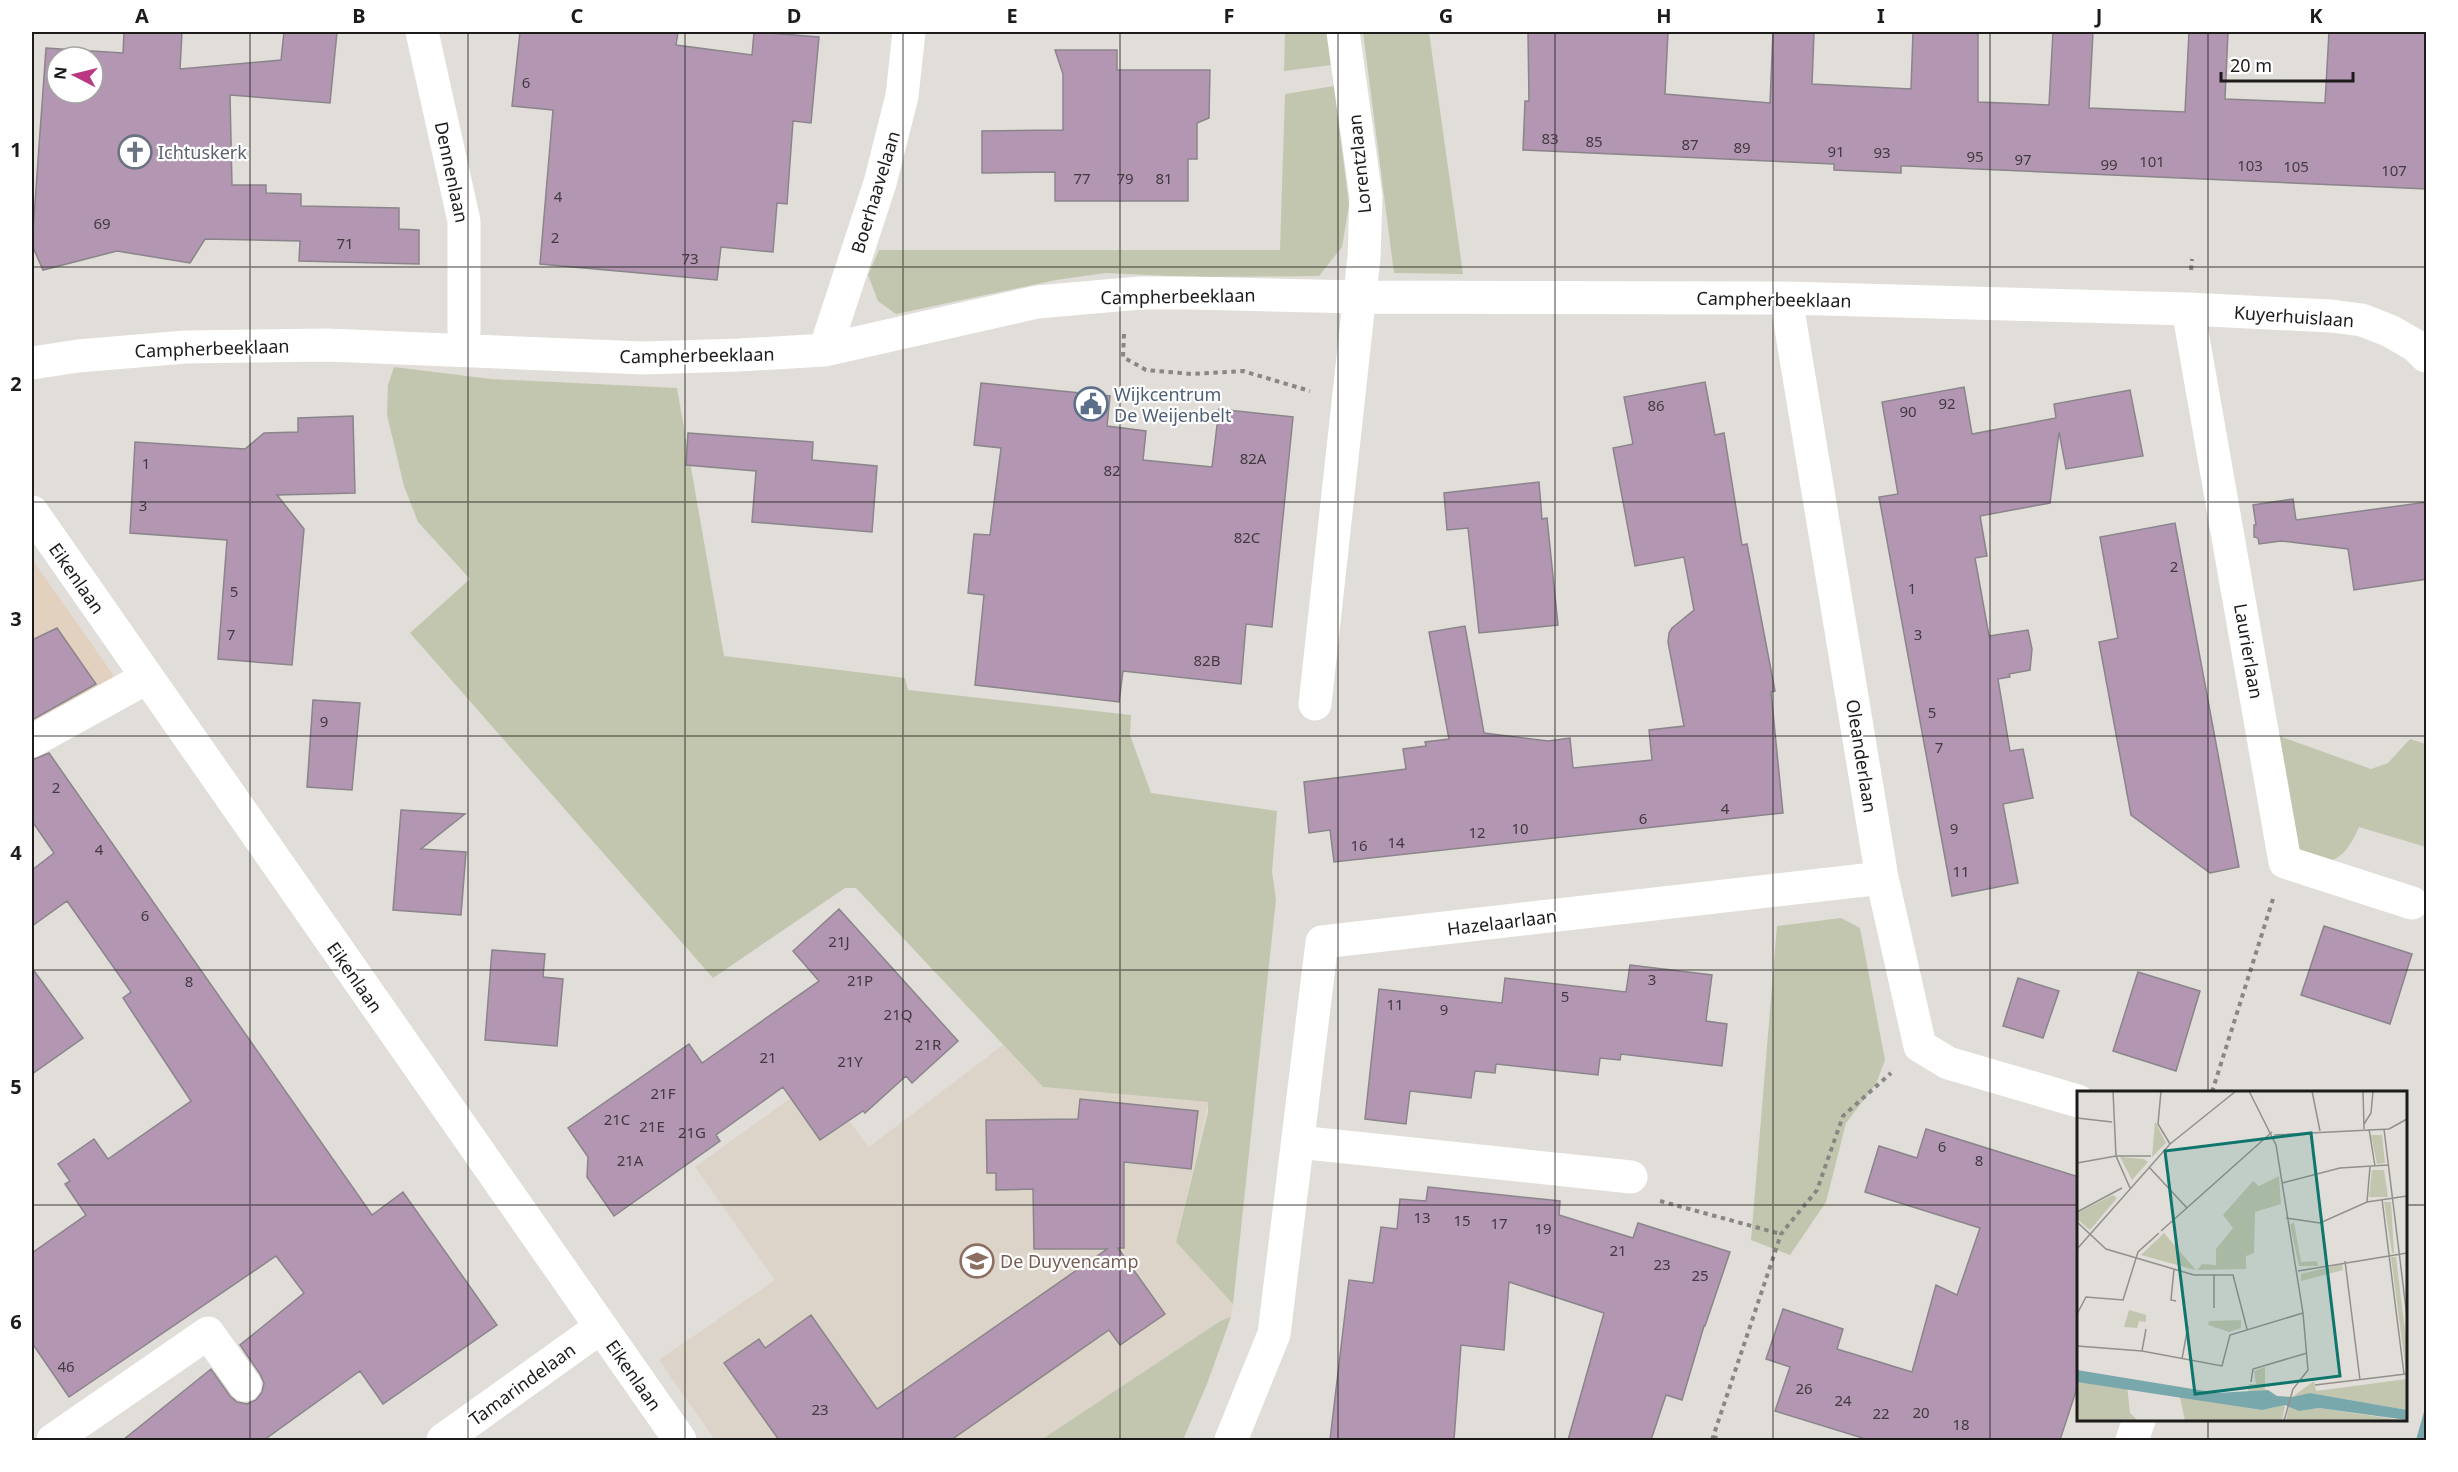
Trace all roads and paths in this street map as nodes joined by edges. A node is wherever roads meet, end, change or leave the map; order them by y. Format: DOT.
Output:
graph roads {
  1 [pos="422,32"];
  2 [pos="909,32"];
  3 [pos="1344,32"];
  4 [pos="1126,294"];
  5 [pos="1359,297"];
  6 [pos="1786,298"];
  7 [pos="2188,309"];
  8 [pos="464,350"];
  9 [pos="825,350"];
  10 [pos="2427,356"];
  11 [pos="32,363"];
  12 [pos="1347,400"];
  13 [pos="32,512"];
  14 [pos="146,678"];
  15 [pos="1315,704"];
  16 [pos="32,741"];
  17 [pos="2285,862"];
  18 [pos="1882,878"];
  19 [pos="2412,903"];
  20 [pos="1920,1046"];
  21 [pos="2212,1091"];
  22 [pos="2077,1100"];
  23 [pos="1298,1142"];
  24 [pos="1631,1177"];
  25 [pos="1781,1234"];
  26 [pos="601,1327"];
  27 [pos="245,1385"];
  28 [pos="2138,1421"];
  29 [pos="1713,1439"];
  30 [pos="53,1440"];
  31 [pos="443,1440"];
  32 [pos="680,1440"];
  33 [pos="1231,1440"];
  34 [pos="1723,1440"];
  35 [pos="2132,1440"];
  1 -- 8 [label="street, Dennenlaan"];
  2 -- 9 [label="street, Boerhaavelaan"];
  3 -- 5 [label="street, Lorentzlaan"];
  4 -- 5 [label="street, Campherbeeklaan"];
  4 -- 9 [label="street, Campherbeeklaan"];
  4 -- 12 [label="path"];
  5 -- 6 [label="street, Campherbeeklaan"];
  5 -- 12 [label="street"];
  6 -- 7 [label="street, Campherbeeklaan"];
  6 -- 18 [label="street, Oleanderlaan"];
  7 -- 10 [label="street, Kuyerhuislaan"];
  7 -- 17 [label="street, Laurierlaan"];
  8 -- 9 [label="street, Campherbeeklaan"];
  8 -- 11 [label="street, Campherbeeklaan"];
  12 -- 15 [label="street"];
  13 -- 14 [label="street, Eikenlaan"];
  14 -- 16 [label="street"];
  14 -- 26 [label="street, Eikenlaan"];
  17 -- 19 [label="street"];
  17 -- 21 [label="path"];
  18 -- 20 [label="street, Oleanderlaan"];
  18 -- 23 [label="street, Hazelaarlaan"];
  20 -- 22 [label="street"];
  20 -- 25 [label="path"];
  23 -- 24 [label="street"];
  23 -- 33 [label="street, Hazelaarlaan"];
  24 -- 25 [label="path"];
  25 -- 29 [label="path"];
  26 -- 31 [label="street, Tamarindelaan"];
  26 -- 32 [label="street, Eikenlaan"];
  27 -- 30 [label="street"];
  28 -- 35 [label="street"];
  29 -- 34 [label="path"];
}
